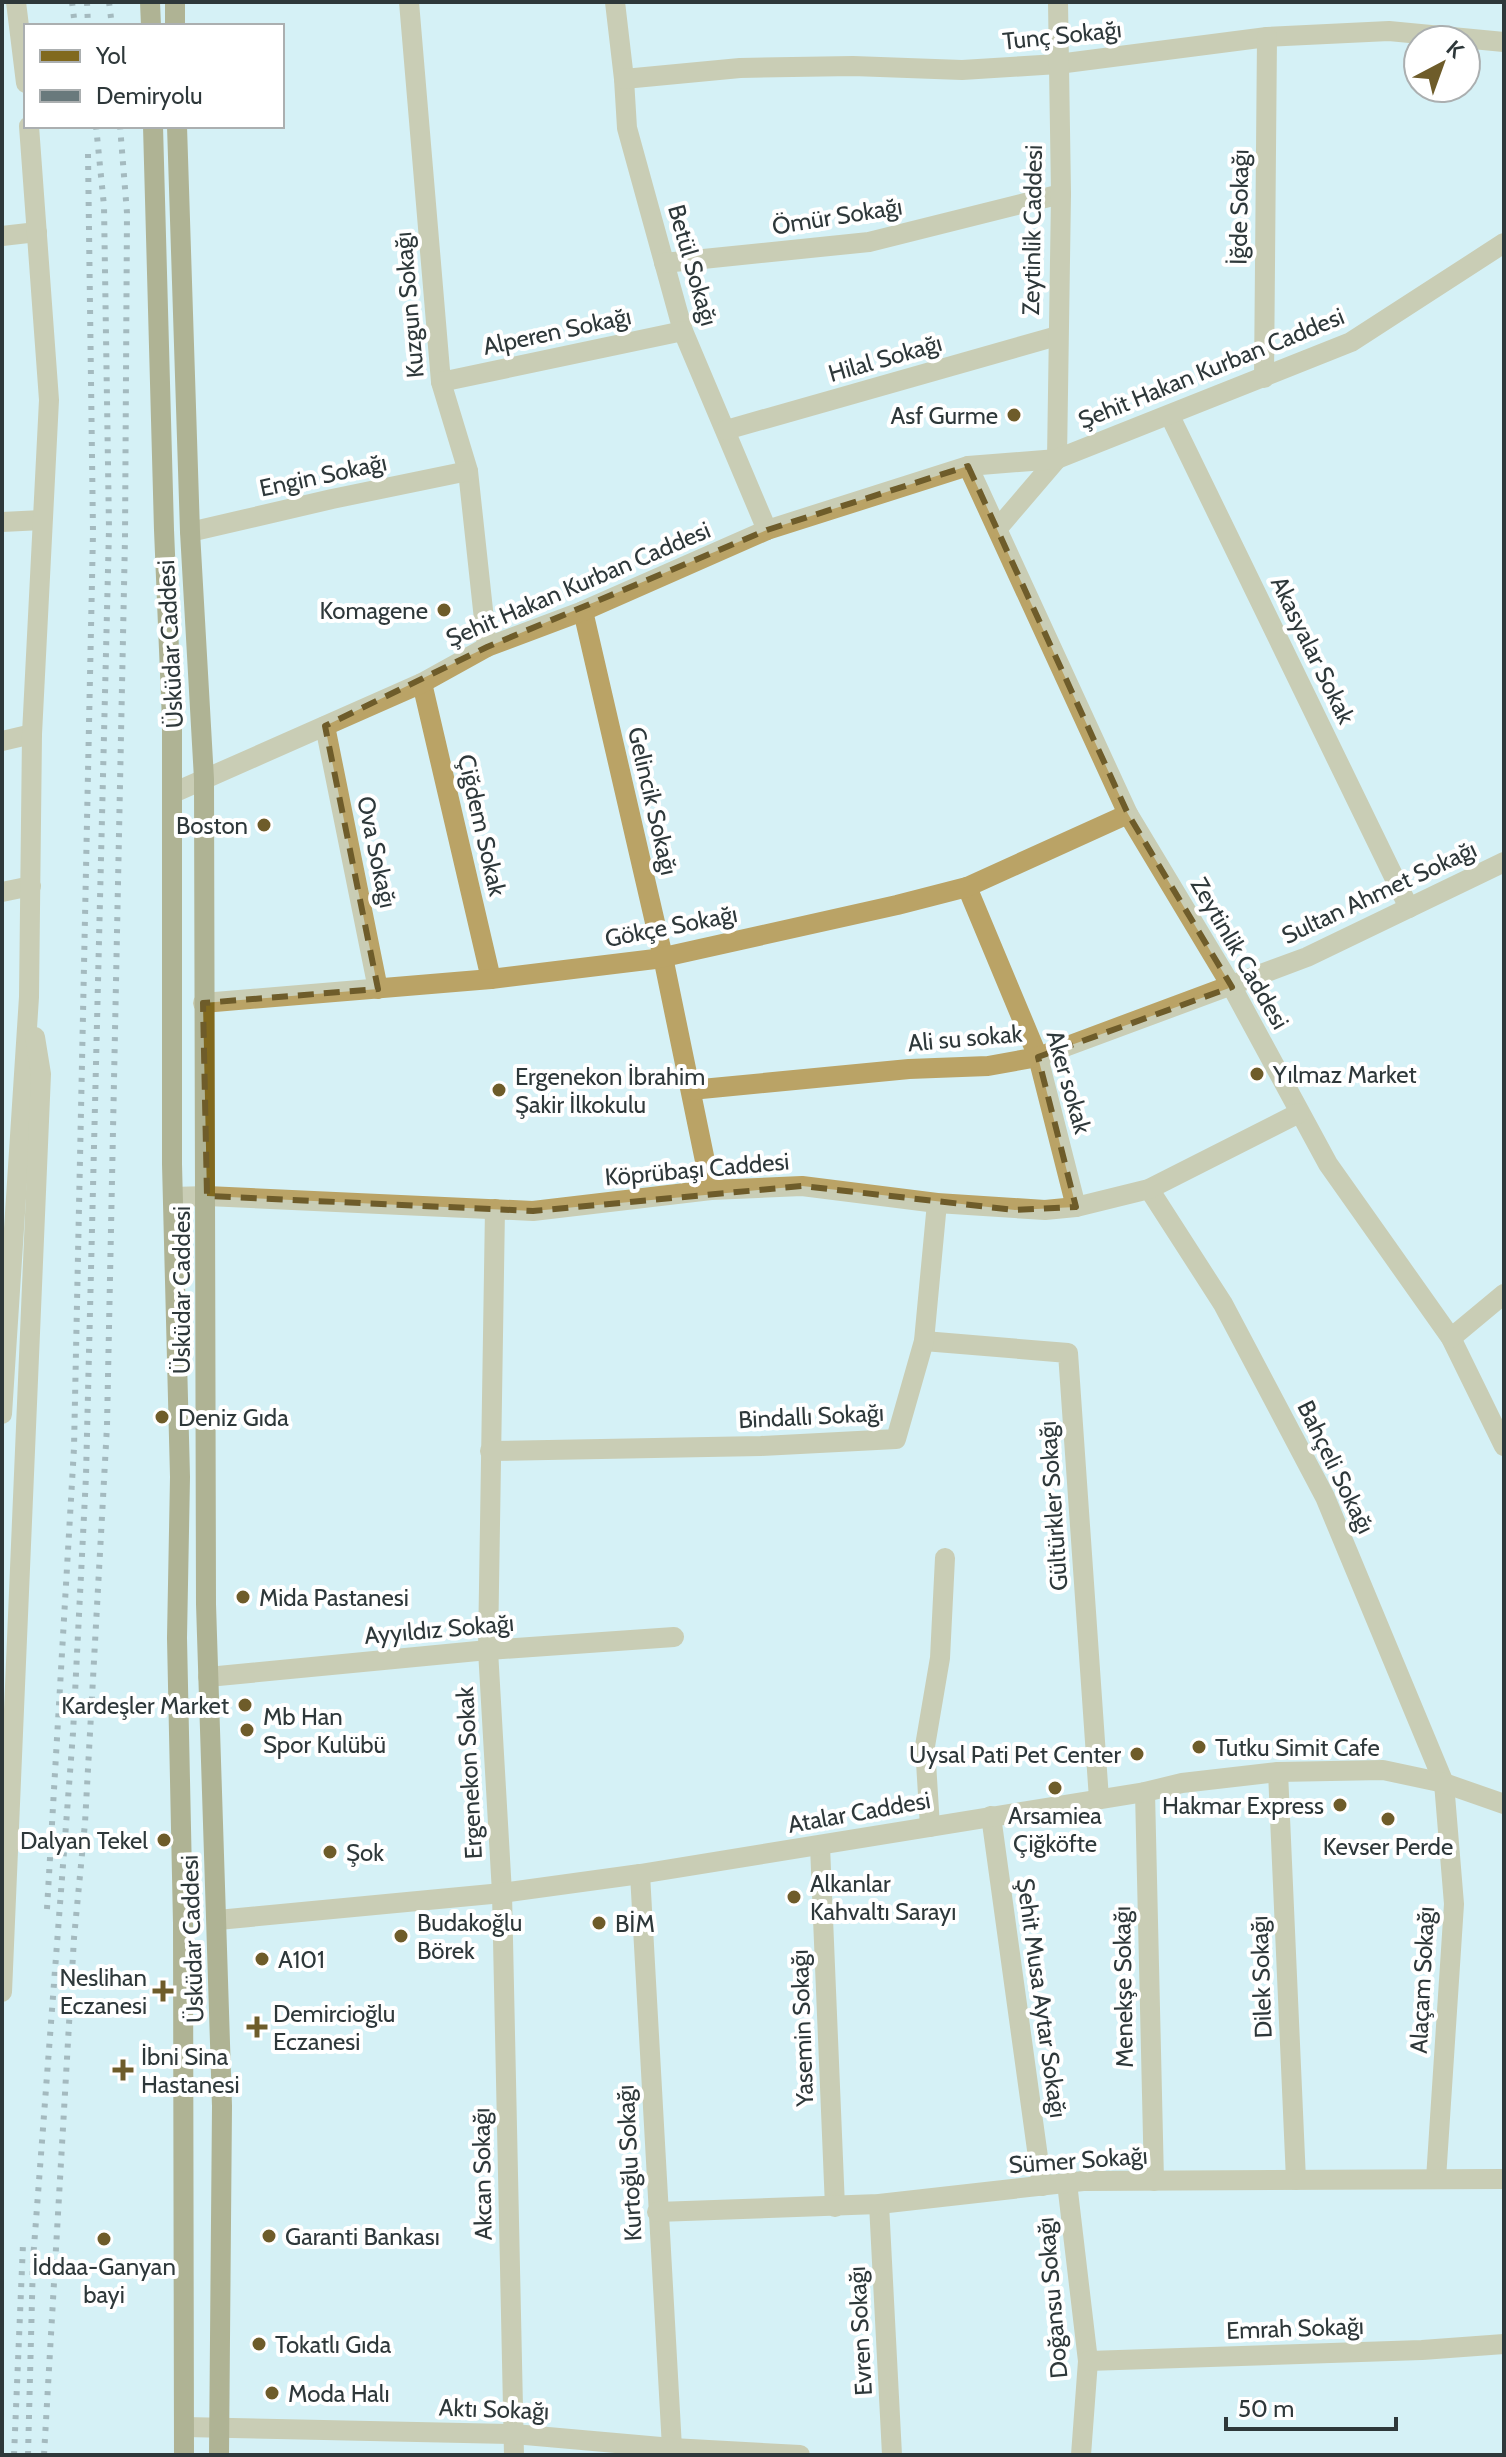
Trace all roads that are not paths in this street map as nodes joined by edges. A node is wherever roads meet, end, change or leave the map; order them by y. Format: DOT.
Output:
graph roads {
  1 [pos="16,2"];
  2 [pos="150,2"];
  3 [pos="175,2"];
  4 [pos="409,2"];
  5 [pos="615,2"];
  6 [pos="1058,2"];
  7 [pos="151,24"];
  8 [pos="175,24"];
  9 [pos="1267,37"];
  10 [pos="1504,42"];
  11 [pos="1058,64"];
  12 [pos="24,67"];
  13 [pos="624,79"];
  14 [pos="29,128"];
  15 [pos="153,128"];
  16 [pos="177,128"];
  17 [pos="1061,194"];
  18 [pos="37,232"];
  19 [pos="2,236"];
  20 [pos="1504,243"];
  21 [pos="664,263"];
  22 [pos="683,331"];
  23 [pos="1057,336"];
  24 [pos="1264,378"];
  25 [pos="441,382"];
  26 [pos="1170,416"];
  27 [pos="726,430"];
  28 [pos="1057,459"];
  29 [pos="968,466"];
  30 [pos="468,471"];
  31 [pos="42,520"];
  32 [pos="2,522"];
  33 [pos="998,528"];
  34 [pos="767,530"];
  35 [pos="190,532"];
  36 [pos="583,611"];
  37 [pos="487,647"];
  38 [pos="422,683"];
  39 [pos="325,726"];
  40 [pos="32,734"];
  41 [pos="2,741"];
  42 [pos="204,779"];
  43 [pos="173,793"];
  44 [pos="1128,814"];
  45 [pos="1504,862"];
  46 [pos="31,886"];
  47 [pos="967,887"];
  48 [pos="2,892"];
  49 [pos="1409,908"];
  50 [pos="663,957"];
  51 [pos="491,979"];
  52 [pos="1232,987"];
  53 [pos="378,989"];
  54 [pos="29,997"];
  55 [pos="203,1003"];
  56 [pos="1038,1057"];
  57 [pos="691,1090"];
  58 [pos="1299,1113"];
  59 [pos="1149,1189"];
  60 [pos="711,1190"];
  61 [pos="207,1196"];
  62 [pos="173,1197"];
  63 [pos="937,1203"];
  64 [pos="1076,1207"];
  65 [pos="495,1209"];
  66 [pos="1504,1294"];
  67 [pos="1451,1338"];
  68 [pos="924,1341"];
  69 [pos="1497,1413"];
  70 [pos="2,1414"];
  71 [pos="1504,1446"];
  72 [pos="490,1451"];
  73 [pos="945,1558"];
  74 [pos="674,1637"];
  75 [pos="488,1650"];
  76 [pos="208,1677"];
  77 [pos="1278,1772"];
  78 [pos="1444,1783"];
  79 [pos="1145,1792"];
  80 [pos="1099,1799"];
  81 [pos="1504,1804"];
  82 [pos="991,1816"];
  83 [pos="930,1827"];
  84 [pos="820,1846"];
  85 [pos="640,1874"];
  86 [pos="502,1893"];
  87 [pos="218,1920"];
  88 [pos="183,1923"];
  89 [pos="2,1992"];
  90 [pos="1436,2179"];
  91 [pos="1504,2179"];
  92 [pos="1296,2180"];
  93 [pos="1154,2181"];
  94 [pos="1067,2183"];
  95 [pos="1042,2186"];
  96 [pos="879,2204"];
  97 [pos="835,2207"];
  98 [pos="657,2212"];
  99 [pos="1504,2344"];
  100 [pos="1088,2361"];
  101 [pos="184,2427"];
  102 [pos="219,2428"];
  103 [pos="514,2434"];
  104 [pos="672,2448"];
  105 [pos="184,2455"];
  106 [pos="219,2455"];
  107 [pos="514,2455"];
  108 [pos="783,2455"];
  109 [pos="800,2455"];
  110 [pos="892,2455"];
  111 [pos="1081,2455"];
  1 -- 12 [label="street"];
  2 -- 7 [label="main road"];
  3 -- 8 [label="main road"];
  4 -- 25 [label="street, Kuzgun Sokağı"];
  5 -- 13 [label="street, Betül Sokağı"];
  6 -- 11 [label="street, Zeytinlik Caddesi"];
  9 -- 10 [label="street, Tunç Sokağı"];
  9 -- 11 [label="street, Tunç Sokağı"];
  9 -- 24 [label="street, İğde Sokağı"];
  11 -- 13 [label="street, Tunç Sokağı"];
  11 -- 17 [label="street, Zeytinlik Caddesi"];
  13 -- 21 [label="street, Betül Sokağı"];
  14 -- 18 [label="street"];
  15 -- 43 [label="main road, Üsküdar Caddesi"];
  16 -- 35 [label="main road, Üsküdar Caddesi"];
  17 -- 21 [label="street, Ömür Sokağı"];
  17 -- 23 [label="street, Zeytinlik Caddesi"];
  18 -- 19 [label="street"];
  18 -- 31 [label="street"];
  20 -- 24 [label="street, Şehit Hakan Kurban Caddesi"];
  21 -- 22 [label="street, Betül Sokağı"];
  22 -- 25 [label="street, Alperen Sokağı"];
  22 -- 27 [label="street, Betül Sokağı"];
  23 -- 27 [label="street, Hilal Sokağı"];
  23 -- 28 [label="street, Zeytinlik Caddesi"];
  24 -- 26 [label="street, Şehit Hakan Kurban Caddesi"];
  25 -- 30 [label="street, Kuzgun Sokağı"];
  26 -- 28 [label="street, Şehit Hakan Kurban Caddesi"];
  26 -- 49 [label="street, Akasyalar Sokak"];
  27 -- 34 [label="street, Betül Sokağı"];
  28 -- 29 [label="street, Şehit Hakan Kurban Caddesi"];
  28 -- 33 [label="street"];
  29 -- 33 [label="street, Zeytinlik Caddesi"];
  29 -- 34 [label="street, Şehit Hakan Kurban Caddesi"];
  30 -- 35 [label="street, Engin Sokağı"];
  30 -- 37 [label="street, Kuzgun Sokağı"];
  31 -- 32 [label="street"];
  31 -- 40 [label="street"];
  33 -- 44 [label="street, Zeytinlik Caddesi"];
  34 -- 36 [label="street, Şehit Hakan Kurban Caddesi"];
  35 -- 42 [label="main road, Üsküdar Caddesi"];
  36 -- 37 [label="street, Şehit Hakan Kurban Caddesi"];
  36 -- 50 [label="street, Gelincik Sokağı"];
  37 -- 38 [label="street, Şehit Hakan Kurban Caddesi"];
  38 -- 39 [label="street, Şehit Hakan Kurban Caddesi"];
  38 -- 51 [label="street, Çiğdem Sokak"];
  39 -- 42 [label="street, Şehit Hakan Kurban Caddesi"];
  39 -- 53 [label="street, Ova Sokağı"];
  40 -- 41 [label="street"];
  40 -- 46 [label="street"];
  42 -- 43 [label="street, Şehit Hakan Kurban Caddesi"];
  42 -- 55 [label="main road, Üsküdar Caddesi"];
  43 -- 62 [label="main road, Üsküdar Caddesi"];
  44 -- 47 [label="street, Gökçe Sokağı"];
  44 -- 52 [label="street, Zeytinlik Caddesi"];
  45 -- 49 [label="street, Sultan Ahmet Sokağı"];
  46 -- 48 [label="street"];
  46 -- 54 [label="street"];
  47 -- 50 [label="street, Gökçe Sokağı"];
  47 -- 56 [label="street, Aker sokak"];
  49 -- 52 [label="street, Sultan Ahmet Sokağı"];
  50 -- 51 [label="street, Gökçe Sokağı"];
  50 -- 57 [label="street, Gelincik Sokağı"];
  51 -- 53 [label="street, Gökçe Sokağı"];
  52 -- 56 [label="street, Ali su sokak"];
  52 -- 58 [label="street, Zeytinlik Caddesi"];
  53 -- 55 [label="street, Gökçe Sokağı"];
  54 -- 70 [label="street"];
  54 -- 89 [label="street"];
  55 -- 61 [label="main road, Üsküdar Caddesi"];
  56 -- 57 [label="street, Ali su sokak"];
  56 -- 64 [label="street, Aker sokak"];
  57 -- 60 [label="street, Gelincik Sokağı"];
  58 -- 59 [label="street, Köprübaşı Caddesi"];
  58 -- 67 [label="street, Zeytinlik Caddesi"];
  59 -- 64 [label="street, Köprübaşı Caddesi"];
  59 -- 78 [label="street, Bahçeli Sokağı"];
  60 -- 63 [label="street, Köprübaşı Caddesi"];
  60 -- 65 [label="street, Köprübaşı Caddesi"];
  61 -- 62 [label="street, Köprübaşı Caddesi"];
  61 -- 65 [label="street, Köprübaşı Caddesi"];
  61 -- 76 [label="main road, Üsküdar Caddesi"];
  62 -- 88 [label="main road, Üsküdar Caddesi"];
  63 -- 64 [label="street, Köprübaşı Caddesi"];
  63 -- 68 [label="street, Bindallı Sokağı"];
  65 -- 72 [label="street, Ergenekon Sokak"];
  66 -- 67 [label="street"];
  67 -- 69 [label="street, Zeytinlik Caddesi"];
  68 -- 72 [label="street, Bindallı Sokağı"];
  68 -- 80 [label="street, Gültürkler Sokağı"];
  69 -- 71 [label="street, Zeytinlik Caddesi"];
  72 -- 75 [label="street, Ergenekon Sokak"];
  73 -- 83 [label="street"];
  74 -- 75 [label="street, Ayyıldız Sokağı"];
  75 -- 76 [label="street, Ayyıldız Sokağı"];
  75 -- 86 [label="street, Ergenekon Sokak"];
  76 -- 87 [label="main road, Üsküdar Caddesi"];
  77 -- 78 [label="street, Atalar Caddesi"];
  77 -- 79 [label="street, Atalar Caddesi"];
  77 -- 92 [label="street, Dilek Sokağı"];
  78 -- 81 [label="street, Atalar Caddesi"];
  78 -- 90 [label="street, Alaçam Sokağı"];
  79 -- 80 [label="street, Atalar Caddesi"];
  79 -- 93 [label="street, Menekşe Sokağı"];
  80 -- 82 [label="street, Atalar Caddesi"];
  82 -- 83 [label="street, Atalar Caddesi"];
  82 -- 95 [label="street, Şehit Musa Aytar Sokağı"];
  83 -- 84 [label="street, Atalar Caddesi"];
  84 -- 85 [label="street, Atalar Caddesi"];
  84 -- 97 [label="street, Yasemin Sokağı"];
  85 -- 86 [label="street, Atalar Caddesi"];
  85 -- 98 [label="street, Kurtoğlu Sokağı"];
  86 -- 87 [label="street, Atalar Caddesi"];
  86 -- 103 [label="street, Akcan Sokağı"];
  87 -- 88 [label="main road"];
  87 -- 102 [label="main road, Üsküdar Caddesi"];
  88 -- 101 [label="main road, Üsküdar Caddesi"];
  90 -- 91 [label="street, Sümer Sokağı"];
  90 -- 92 [label="street, Sümer Sokağı"];
  92 -- 93 [label="street, Sümer Sokağı"];
  93 -- 94 [label="street, Sümer Sokağı"];
  94 -- 95 [label="street, Sümer Sokağı"];
  94 -- 100 [label="street, Doğansu Sokağı"];
  95 -- 96 [label="street, Sümer Sokağı"];
  96 -- 97 [label="street, Sümer Sokağı"];
  96 -- 110 [label="street, Evren Sokağı"];
  97 -- 98 [label="street, Sümer Sokağı"];
  98 -- 104 [label="street, Kurtoğlu Sokağı"];
  99 -- 100 [label="street, Emrah Sokağı"];
  100 -- 111 [label="street, Doğansu Sokağı"];
  101 -- 102 [label="street, Aktı Sokağı"];
  101 -- 105 [label="main road, Üsküdar Caddesi"];
  102 -- 103 [label="street, Aktı Sokağı"];
  102 -- 106 [label="main road, Üsküdar Caddesi"];
  103 -- 104 [label="street, Aktı Sokağı"];
  103 -- 107 [label="street, Akcan Sokağı"];
  104 -- 108 [label="street, Aktı Sokağı"];
  108 -- 109 [label="street, Aktı Sokağı"];
}
